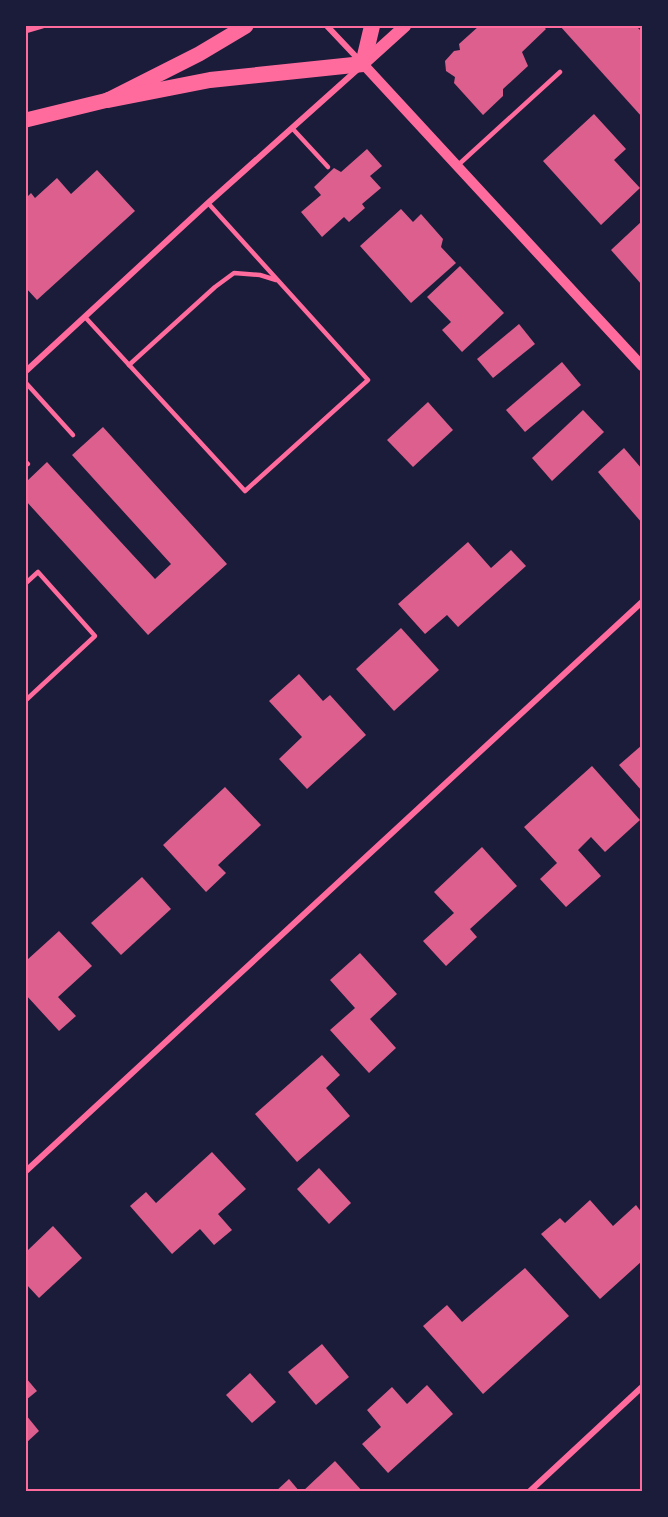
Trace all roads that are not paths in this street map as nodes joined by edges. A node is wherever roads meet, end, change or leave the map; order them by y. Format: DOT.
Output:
graph roads {
  1 [pos="42,26"];
  2 [pos="246,26"];
  3 [pos="327,26"];
  4 [pos="372,26"];
  5 [pos="405,26"];
  6 [pos="26,31"];
  7 [pos="363,64"];
  8 [pos="560,72"];
  9 [pos="108,100"];
  10 [pos="26,120"];
  11 [pos="292,128"];
  12 [pos="457,166"];
  13 [pos="328,167"];
  14 [pos="208,203"];
  15 [pos="278,281"];
  16 [pos="85,317"];
  17 [pos="129,365"];
  18 [pos="642,366"];
  19 [pos="26,371"];
  20 [pos="26,383"];
  21 [pos="73,435"];
  22 [pos="26,584"];
  23 [pos="642,602"];
  24 [pos="26,700"];
  25 [pos="26,1171"];
  26 [pos="642,1387"];
  27 [pos="530,1491"];
  1 -- 6 [label="lane"];
  2 -- 9 [label="main road"];
  3 -- 7 [label="street"];
  4 -- 7 [label="highway"];
  5 -- 7 [label="main road"];
  7 -- 9 [label="highway"];
  7 -- 11 [label="street"];
  7 -- 12 [label="street"];
  8 -- 12 [label="lane"];
  9 -- 10 [label="main road"];
  11 -- 13 [label="lane"];
  11 -- 14 [label="street"];
  12 -- 18 [label="street"];
  14 -- 15 [label="lane"];
  14 -- 16 [label="street"];
  15 -- 17 [label="lane"];
  15 -- 17 [label="lane"];
  16 -- 17 [label="lane"];
  16 -- 19 [label="street"];
  20 -- 21 [label="lane"];
  22 -- 24 [label="lane"];
  23 -- 25 [label="street"];
  26 -- 27 [label="street"];
}
